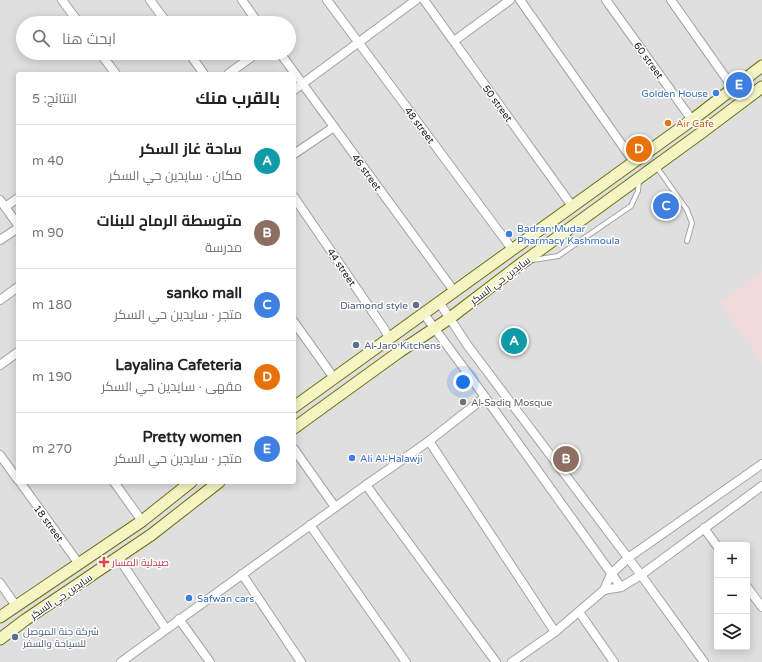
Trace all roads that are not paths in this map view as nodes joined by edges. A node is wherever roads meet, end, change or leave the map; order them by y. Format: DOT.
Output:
graph roads {
  1 [pos="62,0"];
  2 [pos="150,0"];
  3 [pos="242,0"];
  4 [pos="327,0"];
  5 [pos="416,0"];
  6 [pos="424,0"];
  7 [pos="510,0"];
  8 [pos="520,0"];
  9 [pos="606,0"];
  10 [pos="671,0"];
  11 [pos="74,16"];
  12 [pos="162,16"];
  13 [pos="253,16"];
  14 [pos="454,41"];
  15 [pos="359,42"];
  16 [pos="105,60"];
  17 [pos="194,60"];
  18 [pos="247,60"];
  19 [pos="285,60"];
  20 [pos="762,66"];
  21 [pos="114,72"];
  22 [pos="203,72"];
  23 [pos="231,72"];
  24 [pos="294,72"];
  25 [pos="296,75"];
  26 [pos="303,84"];
  27 [pos="762,87"];
  28 [pos="733,88"];
  29 [pos="296,89"];
  30 [pos="692,120"];
  31 [pos="334,127"];
  32 [pos="296,153"];
  33 [pos="634,162"];
  34 [pos="655,166"];
  35 [pos="640,176"];
  36 [pos="16,199"];
  37 [pos="0,200"];
  38 [pos="296,200"];
  39 [pos="572,206"];
  40 [pos="5,207"];
  41 [pos="16,222"];
  42 [pos="16,229"];
  43 [pos="0,240"];
  44 [pos="687,240"];
  45 [pos="512,249"];
  46 [pos="522,263"];
  47 [pos="16,288"];
  48 [pos="454,291"];
  49 [pos="0,300"];
  50 [pos="439,302"];
  51 [pos="424,314"];
  52 [pos="450,318"];
  53 [pos="296,325"];
  54 [pos="435,328"];
  55 [pos="389,339"];
  56 [pos="16,353"];
  57 [pos="0,365"];
  58 [pos="334,378"];
  59 [pos="485,397"];
  60 [pos="296,406"];
  61 [pos="296,427"];
  62 [pos="429,441"];
  63 [pos="296,452"];
  64 [pos="0,454"];
  65 [pos="762,464"];
  66 [pos="16,477"];
  67 [pos="21,484"];
  68 [pos="115,484"];
  69 [pos="189,484"];
  70 [pos="216,484"];
  71 [pos="366,485"];
  72 [pos="762,486"];
  73 [pos="335,507"];
  74 [pos="142,521"];
  75 [pos="310,525"];
  76 [pos="704,528"];
  77 [pos="714,542"];
  78 [pos="118,557"];
  79 [pos="628,558"];
  80 [pos="79,564"];
  81 [pos="242,574"];
  82 [pos="611,574"];
  83 [pos="641,575"];
  84 [pos="0,583"];
  85 [pos="621,587"];
  86 [pos="604,590"];
  87 [pos="750,591"];
  88 [pos="16,606"];
  89 [pos="762,607"];
  90 [pos="579,612"];
  91 [pos="0,617"];
  92 [pos="179,619"];
  93 [pos="166,629"];
  94 [pos="555,632"];
  95 [pos="0,639"];
  96 [pos="517,661"];
  97 [pos="121,662"];
  98 [pos="210,662"];
  99 [pos="301,662"];
  100 [pos="406,662"];
  101 [pos="496,662"];
  102 [pos="614,662"];
  103 [pos="704,662"];
  1 -- 11 [label="street"];
  2 -- 12 [label="street"];
  3 -- 13 [label="street"];
  4 -- 15 [label="street, 48 street"];
  5 -- 15 [label="street"];
  6 -- 14 [label="street, 50 street"];
  7 -- 14 [label="street"];
  8 -- 33 [label="street"];
  9 -- 30 [label="street, 60 street"];
  10 -- 28 [label="street"];
  14 -- 39 [label="street, 50 street"];
  15 -- 26 [label="street"];
  15 -- 45 [label="street, 48 street"];
  16 -- 21 [label="street"];
  17 -- 22 [label="street"];
  18 -- 23 [label="street"];
  19 -- 24 [label="street, 46 street"];
  20 -- 28 [label="street, سايدين حي السكر"];
  25 -- 26 [label="street, 46 street"];
  26 -- 29 [label="street"];
  26 -- 31 [label="street, 46 street"];
  27 -- 34 [label="street, سايدين حي السكر"];
  28 -- 30 [label="street, سايدين حي السكر"];
  30 -- 33 [label="street, سايدين حي السكر"];
  31 -- 32 [label="street"];
  31 -- 48 [label="street, 46 street"];
  33 -- 39 [label="street, سايدين حي السكر"];
  34 -- 35 [label="street, سايدين حي السكر"];
  34 -- 44 [label="lane"];
  35 -- 46 [label="street, سايدين حي السكر"];
  35 -- 46 [label="lane"];
  36 -- 40 [label="street"];
  37 -- 40 [label="street"];
  38 -- 55 [label="street, 44 street"];
  39 -- 45 [label="street, سايدين حي السكر"];
  40 -- 41 [label="street"];
  42 -- 43 [label="street"];
  45 -- 48 [label="street, سايدين حي السكر"];
  46 -- 52 [label="street, سايدين حي السكر"];
  47 -- 49 [label="street"];
  48 -- 50 [label="street, سايدين حي السكر"];
  50 -- 51 [label="street, سايدين حي السكر"];
  50 -- 52 [label="street"];
  51 -- 54 [label="street"];
  51 -- 55 [label="street, سايدين حي السكر"];
  52 -- 54 [label="street, سايدين حي السكر"];
  52 -- 79 [label="street"];
  53 -- 58 [label="street"];
  54 -- 59 [label="street"];
  54 -- 61 [label="street, سايدين حي السكر"];
  55 -- 58 [label="street, سايدين حي السكر"];
  56 -- 57 [label="street"];
  58 -- 60 [label="street, سايدين حي السكر"];
  59 -- 62 [label="street"];
  59 -- 82 [label="street"];
  62 -- 71 [label="street"];
  62 -- 94 [label="street"];
  63 -- 73 [label="street"];
  64 -- 66 [label="street, 18 street"];
  65 -- 79 [label="street"];
  67 -- 80 [label="street, 18 street"];
  68 -- 74 [label="street"];
  69 -- 74 [label="street, سايدين حي السكر"];
  70 -- 78 [label="street, سايدين حي السكر"];
  71 -- 73 [label="street"];
  71 -- 101 [label="street"];
  72 -- 76 [label="street"];
  73 -- 75 [label="street"];
  74 -- 80 [label="street, سايدين حي السكر"];
  75 -- 81 [label="street"];
  75 -- 100 [label="street"];
  76 -- 77 [label="street"];
  76 -- 83 [label="street"];
  78 -- 93 [label="street"];
  78 -- 95 [label="street, سايدين حي السكر"];
  79 -- 82 [label="street"];
  79 -- 83 [label="street"];
  80 -- 88 [label="street, سايدين حي السكر"];
  81 -- 92 [label="street"];
  81 -- 99 [label="street"];
  82 -- 85 [label="street"];
  82 -- 86 [label="street"];
  83 -- 85 [label="street"];
  83 -- 103 [label="street"];
  84 -- 88 [label="street"];
  85 -- 86 [label="street"];
  86 -- 90 [label="street"];
  87 -- 89 [label="street"];
  88 -- 91 [label="street, سايدين حي السكر"];
  90 -- 94 [label="street"];
  90 -- 102 [label="street"];
  92 -- 93 [label="street"];
  92 -- 98 [label="street"];
  93 -- 97 [label="street"];
  94 -- 96 [label="street"];
}
